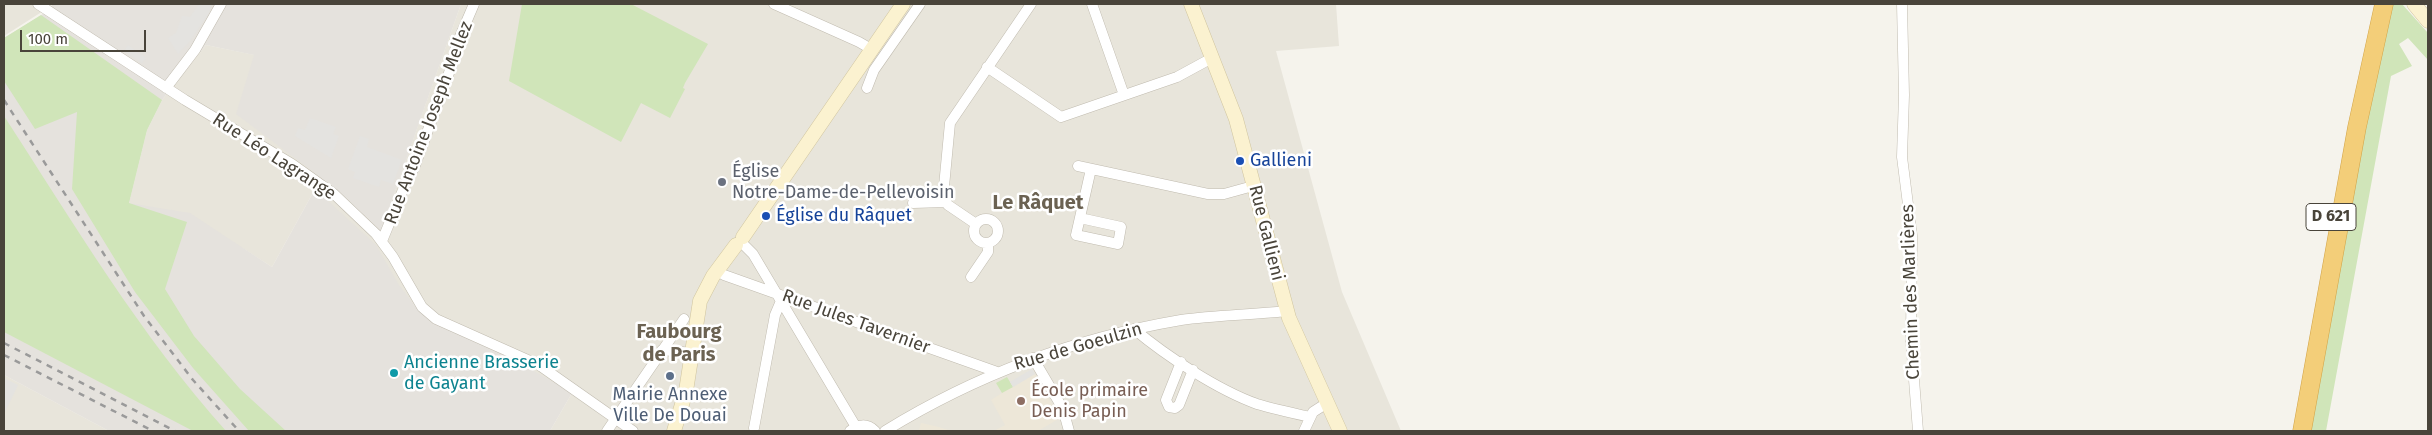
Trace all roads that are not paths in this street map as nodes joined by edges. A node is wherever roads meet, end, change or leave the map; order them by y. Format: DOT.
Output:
graph roads {
  1 [pos="38,4"];
  2 [pos="221,4"];
  3 [pos="474,4"];
  4 [pos="774,4"];
  5 [pos="903,4"];
  6 [pos="920,4"];
  7 [pos="1031,4"];
  8 [pos="1092,4"];
  9 [pos="1191,4"];
  10 [pos="1902,4"];
  11 [pos="2375,4"];
  12 [pos="2384,4"];
  13 [pos="2414,4"];
  14 [pos="2428,21"];
  15 [pos="871,49"];
  16 [pos="1212,58"];
  17 [pos="987,67"];
  18 [pos="166,88"];
  19 [pos="867,88"];
  20 [pos="1124,95"];
  21 [pos="1078,166"];
  22 [pos="1091,169"];
  23 [pos="1253,186"];
  24 [pos="945,202"];
  25 [pos="913,203"];
  26 [pos="1080,218"];
  27 [pos="976,224"];
  28 [pos="382,241"];
  29 [pos="741,243"];
  30 [pos="988,243"];
  31 [pos="716,270"];
  32 [pos="971,277"];
  33 [pos="778,297"];
  34 [pos="1286,311"];
  35 [pos="684,319"];
  36 [pos="1134,329"];
  37 [pos="662,350"];
  38 [pos="692,353"];
  39 [pos="1033,358"];
  40 [pos="1181,362"];
  41 [pos="1193,370"];
  42 [pos="997,372"];
  43 [pos="1326,403"];
  44 [pos="1310,417"];
  45 [pos="616,418"];
  46 [pos="754,428"];
  47 [pos="853,429"];
  48 [pos="607,431"];
  49 [pos="633,431"];
  50 [pos="674,431"];
  51 [pos="876,431"];
  52 [pos="885,431"];
  53 [pos="1069,431"];
  54 [pos="1304,431"];
  55 [pos="1340,431"];
  56 [pos="1918,431"];
  57 [pos="2295,431"];
  58 [pos="2302,431"];
  1 -- 18 [label="street, Rue Léo Lagrange"];
  2 -- 18 [label="street"];
  3 -- 28 [label="street, Rue Antoine Joseph Mellez"];
  4 -- 15 [label="street"];
  5 -- 15 [label="main road"];
  6 -- 19 [label="street"];
  7 -- 17 [label="street"];
  8 -- 20 [label="street"];
  9 -- 16 [label="main road, Rue Gallieni"];
  10 -- 56 [label="street, Chemin des Marlières"];
  11 -- 57 [label="highway, D 621"];
  12 -- 58 [label="highway, D 621"];
  13 -- 14 [label="main road"];
  15 -- 29 [label="main road"];
  16 -- 20 [label="street"];
  16 -- 23 [label="main road, Rue Gallieni"];
  17 -- 20 [label="street"];
  17 -- 24 [label="street"];
  18 -- 28 [label="street, Rue Léo Lagrange"];
  21 -- 22 [label="street"];
  22 -- 23 [label="street"];
  22 -- 26 [label="street"];
  23 -- 34 [label="main road, Rue Gallieni"];
  24 -- 25 [label="street"];
  24 -- 27 [label="street"];
  27 -- 30 [label="street"];
  27 -- 30 [label="street"];
  28 -- 45 [label="street, Rue Léo Lagrange"];
  29 -- 31 [label="main road"];
  29 -- 33 [label="street"];
  30 -- 32 [label="street"];
  31 -- 33 [label="street, Rue Jules Tavernier"];
  31 -- 38 [label="main road"];
  33 -- 42 [label="street, Rue Jules Tavernier"];
  33 -- 46 [label="street"];
  33 -- 47 [label="street"];
  34 -- 36 [label="street, Rue de Goeulzin"];
  34 -- 43 [label="main road, Rue Gallieni"];
  35 -- 37 [label="street"];
  36 -- 39 [label="street, Rue de Goeulzin"];
  36 -- 40 [label="street"];
  37 -- 38 [label="street"];
  37 -- 45 [label="street"];
  38 -- 50 [label="main road"];
  39 -- 42 [label="street, Rue de Goeulzin"];
  39 -- 53 [label="street"];
  40 -- 41 [label="street"];
  40 -- 41 [label="street"];
  41 -- 44 [label="street"];
  42 -- 52 [label="street, Rue de Goeulzin"];
  43 -- 44 [label="street"];
  43 -- 55 [label="main road, Rue Gallieni"];
  44 -- 54 [label="street"];
  45 -- 48 [label="street"];
  45 -- 49 [label="street, Rue Léo Lagrange"];
  47 -- 51 [label="street"];
}
